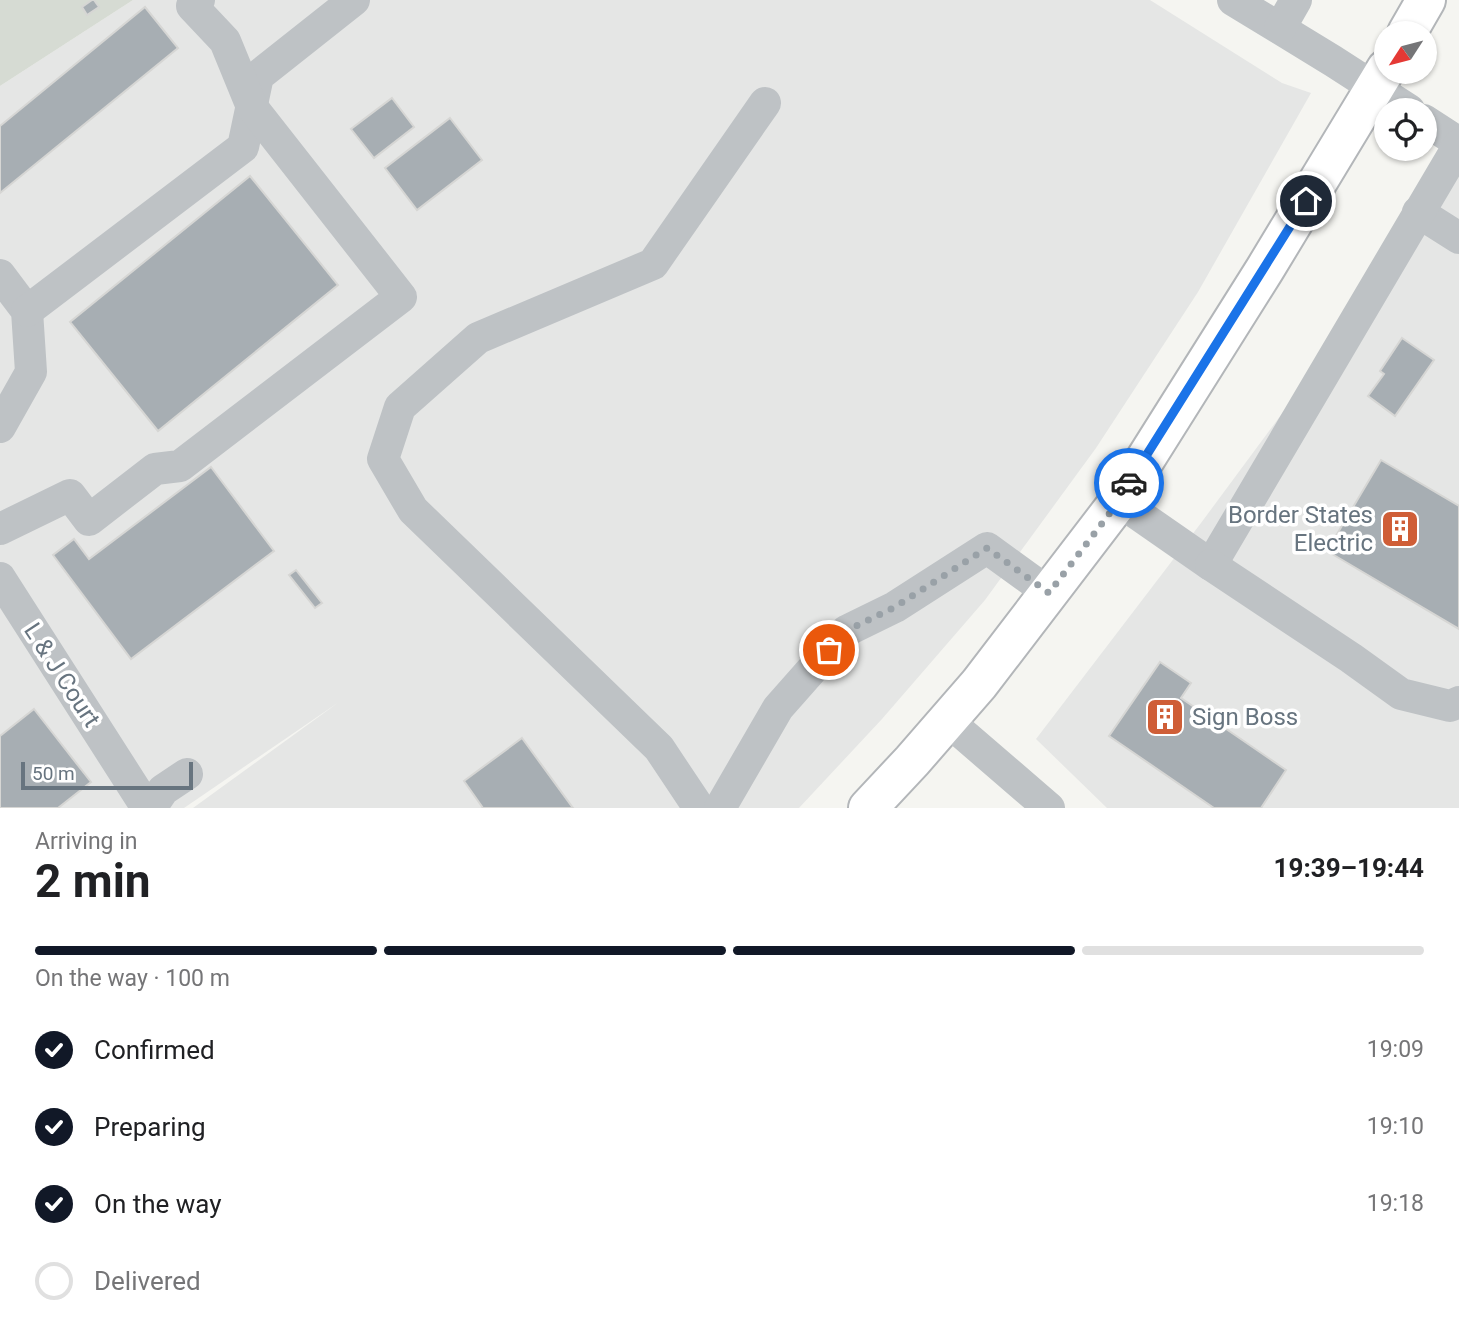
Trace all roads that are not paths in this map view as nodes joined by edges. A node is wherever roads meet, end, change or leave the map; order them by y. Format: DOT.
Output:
graph roads {
  1 [pos="200,0"];
  2 [pos="354,0"];
  3 [pos="1233,0"];
  4 [pos="1296,0"];
  5 [pos="1426,0"];
  6 [pos="1414,21"];
  7 [pos="1280,28"];
  8 [pos="1374,75"];
  9 [pos="1376,84"];
  10 [pos="1385,84"];
  11 [pos="1398,98"];
  12 [pos="765,103"];
  13 [pos="252,107"];
  14 [pos="1437,129"];
  15 [pos="1459,144"];
  16 [pos="1418,212"];
  17 [pos="1459,239"];
  18 [pos="0,275"];
  19 [pos="27,312"];
  20 [pos="0,427"];
  21 [pos="1119,501"];
  22 [pos="0,529"];
  23 [pos="1210,565"];
  24 [pos="0,578"];
  25 [pos="1049,593"];
  26 [pos="1459,702"];
  27 [pos="948,721"];
  28 [pos="187,774"];
  29 [pos="149,808"];
  30 [pos="699,808"];
  31 [pos="720,808"];
  32 [pos="868,808"];
  33 [pos="1049,808"];
  1 -- 13 [label="street"];
  2 -- 13 [label="street"];
  3 -- 7 [label="street"];
  4 -- 7 [label="street"];
  5 -- 6 [label="highway"];
  7 -- 8 [label="street"];
  9 -- 21 [label="highway"];
  10 -- 11 [label="street"];
  12 -- 30 [label="street"];
  13 -- 19 [label="street"];
  13 -- 22 [label="street"];
  14 -- 15 [label="street"];
  15 -- 16 [label="street"];
  16 -- 17 [label="street"];
  16 -- 23 [label="street"];
  18 -- 19 [label="street"];
  19 -- 20 [label="street"];
  21 -- 23 [label="street"];
  21 -- 25 [label="highway"];
  23 -- 26 [label="street"];
  24 -- 29 [label="street, L & J Court"];
  25 -- 27 [label="highway"];
  25 -- 31 [label="street"];
  27 -- 32 [label="highway"];
  27 -- 33 [label="street"];
  28 -- 29 [label="street"];
}
